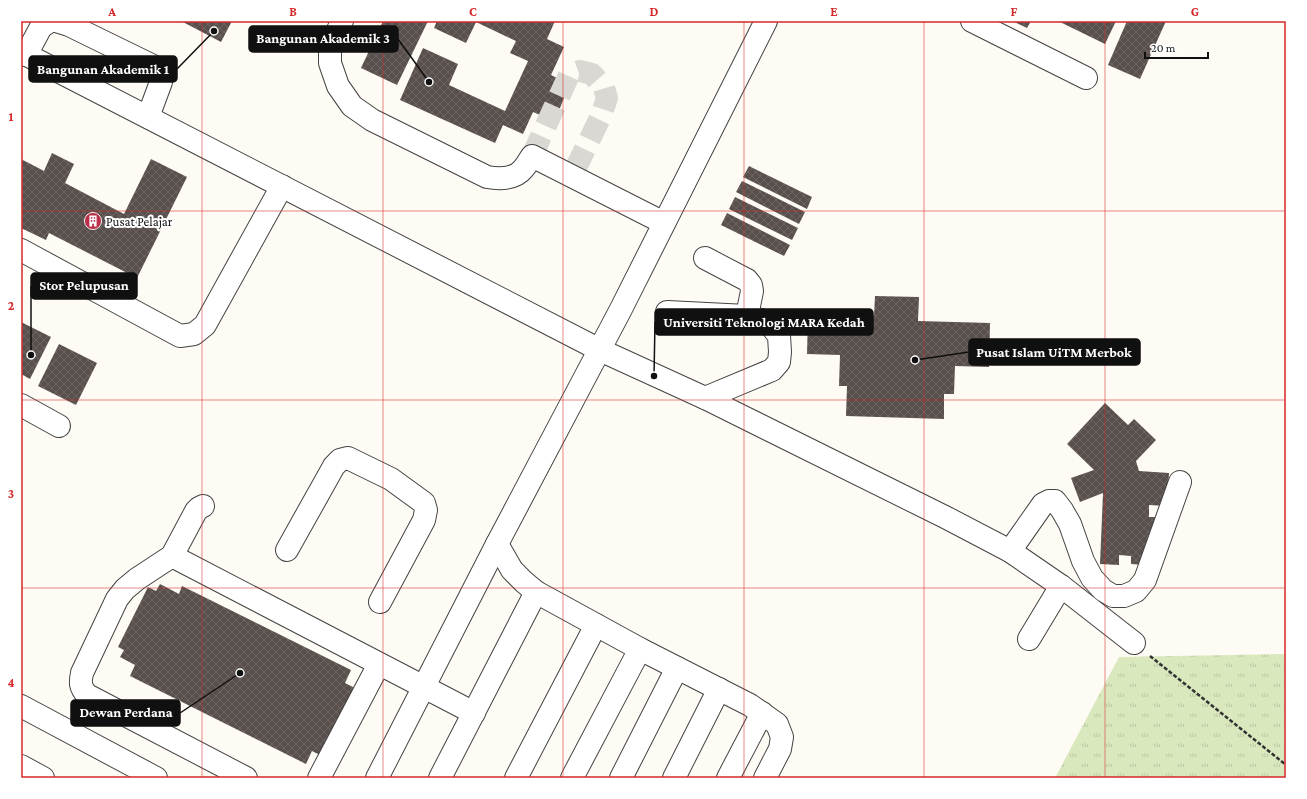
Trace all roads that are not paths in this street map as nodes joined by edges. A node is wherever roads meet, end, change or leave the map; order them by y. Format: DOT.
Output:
graph roads {
  1 [pos="50,21"];
  2 [pos="56,21"];
  3 [pos="342,21"];
  4 [pos="766,21"];
  5 [pos="972,21"];
  6 [pos="24,53"];
  7 [pos="1086,78"];
  8 [pos="148,118"];
  9 [pos="282,186"];
  10 [pos="664,223"];
  11 [pos="21,250"];
  12 [pos="705,258"];
  13 [pos="667,312"];
  14 [pos="747,316"];
  15 [pos="600,350"];
  16 [pos="705,398"];
  17 [pos="21,405"];
  18 [pos="59,426"];
  19 [pos="1180,482"];
  20 [pos="203,506"];
  21 [pos="497,544"];
  22 [pos="287,550"];
  23 [pos="1010,551"];
  24 [pos="172,556"];
  25 [pos="1061,586"];
  26 [pos="536,592"];
  27 [pos="380,602"];
  28 [pos="596,625"];
  29 [pos="1029,639"];
  30 [pos="1134,643"];
  31 [pos="640,648"];
  32 [pos="379,664"];
  33 [pos="677,668"];
  34 [pos="424,687"];
  35 [pos="719,689"];
  36 [pos="21,706"];
  37 [pos="762,713"];
  38 [pos="474,714"];
  39 [pos="21,766"];
  40 [pos="43,778"];
  41 [pos="156,778"];
  42 [pos="246,778"];
  43 [pos="319,778"];
  44 [pos="377,778"];
  45 [pos="440,778"];
  46 [pos="516,778"];
  47 [pos="572,778"];
  48 [pos="621,778"];
  49 [pos="674,778"];
  50 [pos="728,778"];
  51 [pos="765,778"];
  1 -- 6 [label="street"];
  2 -- 8 [label="street"];
  3 -- 10 [label="street"];
  4 -- 10 [label="street"];
  5 -- 7 [label="street"];
  6 -- 8 [label="street"];
  8 -- 9 [label="street"];
  9 -- 11 [label="street"];
  9 -- 15 [label="street"];
  10 -- 15 [label="street"];
  12 -- 14 [label="street"];
  13 -- 14 [label="street"];
  14 -- 16 [label="street"];
  15 -- 16 [label="street"];
  15 -- 21 [label="street"];
  16 -- 23 [label="street"];
  17 -- 18 [label="street"];
  19 -- 23 [label="street"];
  20 -- 24 [label="street"];
  21 -- 26 [label="street"];
  21 -- 34 [label="street"];
  22 -- 27 [label="street"];
  23 -- 25 [label="street"];
  24 -- 32 [label="street"];
  24 -- 42 [label="street"];
  25 -- 29 [label="street"];
  25 -- 30 [label="street"];
  26 -- 28 [label="street"];
  26 -- 38 [label="street"];
  28 -- 31 [label="street"];
  28 -- 46 [label="street"];
  31 -- 33 [label="street"];
  31 -- 47 [label="street"];
  32 -- 34 [label="street"];
  32 -- 43 [label="street"];
  33 -- 35 [label="street"];
  33 -- 48 [label="street"];
  34 -- 38 [label="street"];
  34 -- 44 [label="street"];
  35 -- 37 [label="street"];
  35 -- 49 [label="street"];
  36 -- 41 [label="street"];
  37 -- 50 [label="street"];
  37 -- 51 [label="street"];
  38 -- 45 [label="street"];
  39 -- 40 [label="street"];
}
